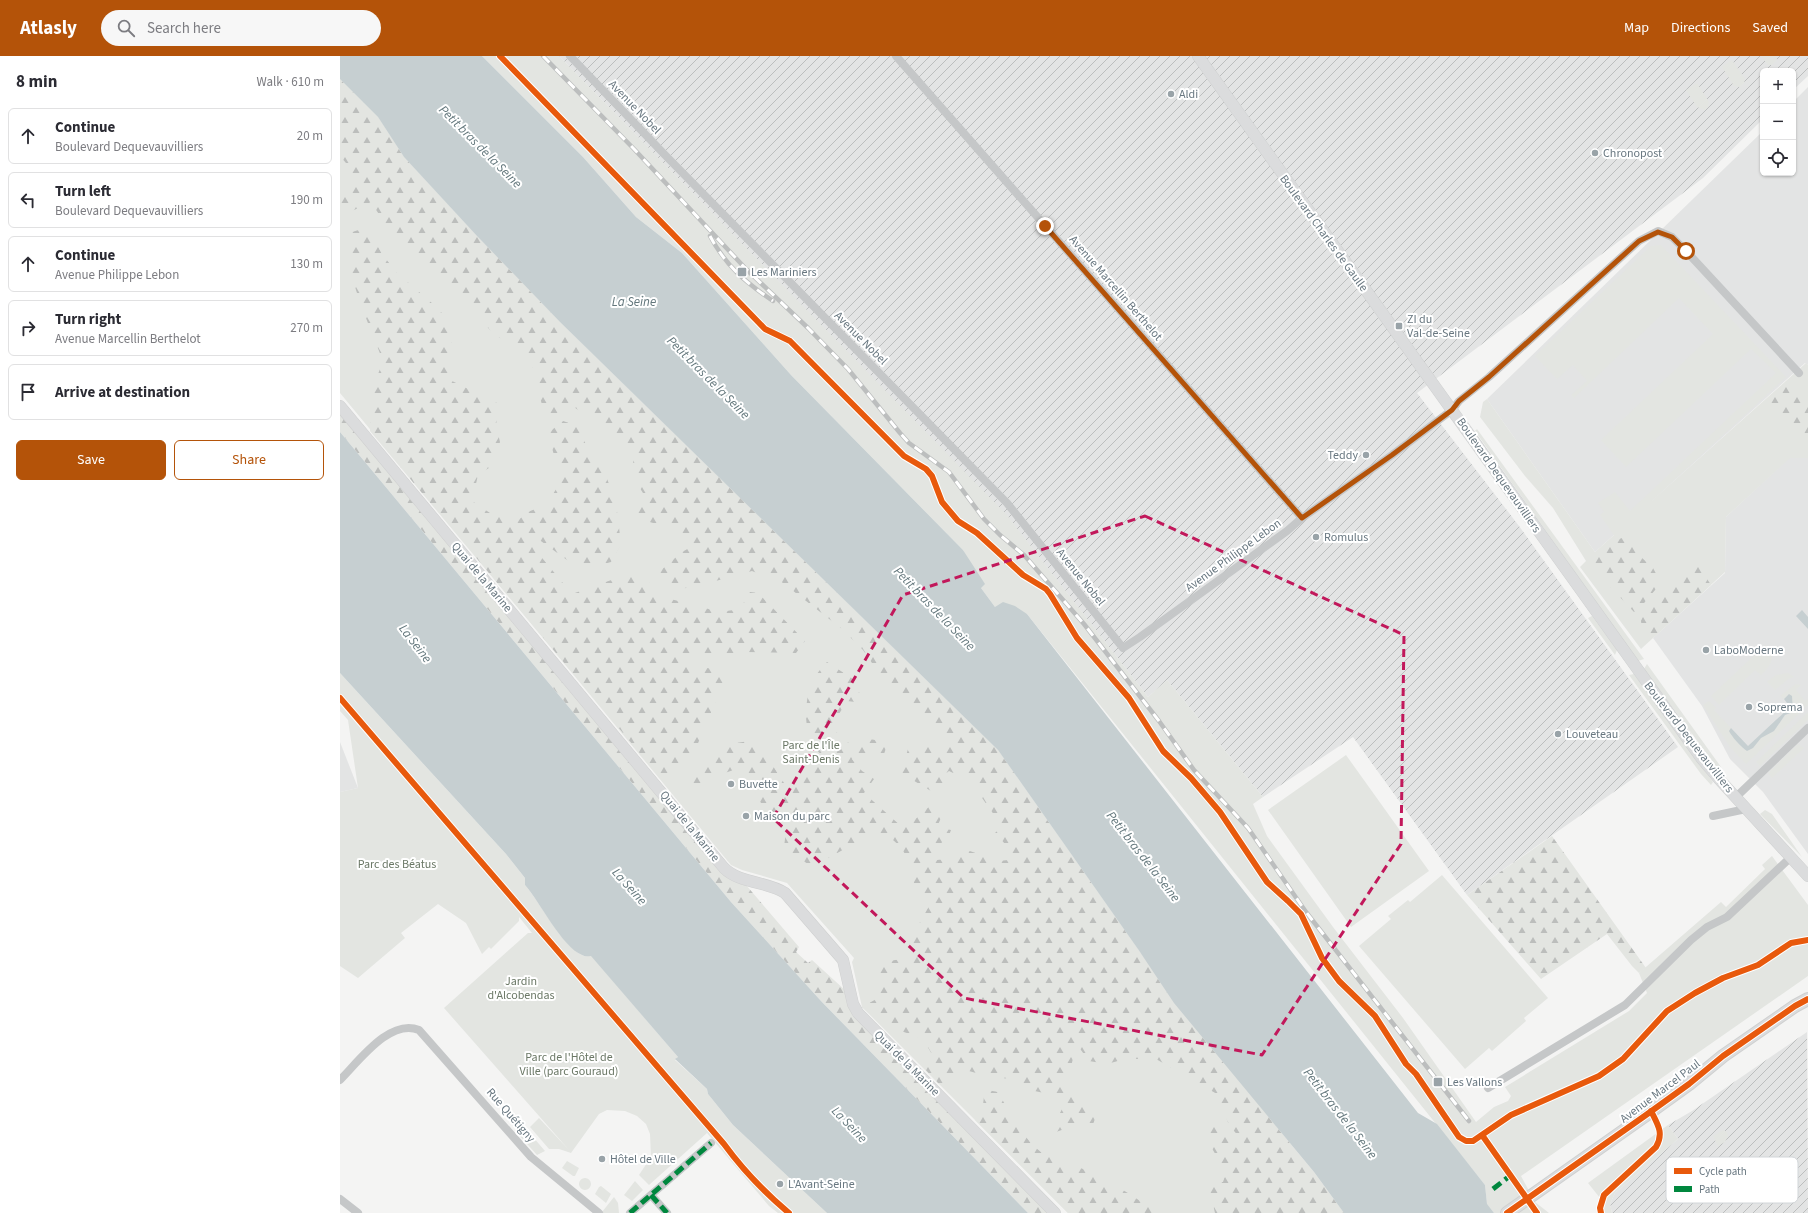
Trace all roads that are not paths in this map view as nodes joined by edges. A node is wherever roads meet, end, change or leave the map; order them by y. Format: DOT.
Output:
graph roads {
  1 [pos="570,56"];
  2 [pos="896,56"];
  3 [pos="1198,56"];
  4 [pos="1799,373"];
  5 [pos="340,406"];
  6 [pos="1452,410"];
  7 [pos="1302,518"];
  8 [pos="1123,648"];
  9 [pos="1808,728"];
  10 [pos="1735,798"];
  11 [pos="1746,810"];
  12 [pos="1713,816"];
  13 [pos="1791,857"];
  14 [pos="1808,876"];
  15 [pos="1808,992"];
  16 [pos="1808,999"];
  17 [pos="1795,1006"];
  18 [pos="340,1080"];
  19 [pos="1488,1088"];
  20 [pos="710,1143"];
  21 [pos="651,1195"];
  22 [pos="340,1199"];
  23 [pos="358,1213"];
  24 [pos="599,1213"];
  25 [pos="630,1213"];
  26 [pos="667,1213"];
  27 [pos="1055,1213"];
  28 [pos="1507,1213"];
  1 -- 8 [label="street, Avenue Nobel"];
  2 -- 7 [label="street, Avenue Marcellin Berthelot"];
  3 -- 6 [label="street, Boulevard Charles de Gaulle"];
  4 -- 6 [label="street, Boulevard Dequevauvilliers"];
  5 -- 27 [label="street, Quai de la Marine"];
  6 -- 7 [label="street, Avenue Philippe Lebon"];
  6 -- 10 [label="street, Boulevard Dequevauvilliers"];
  7 -- 8 [label="street, Avenue Philippe Lebon"];
  9 -- 10 [label="street"];
  10 -- 11 [label="street, Boulevard Dequevauvilliers"];
  11 -- 12 [label="street"];
  11 -- 13 [label="street, Boulevard Dequevauvilliers"];
  13 -- 14 [label="street, Boulevard Dequevauvilliers"];
  13 -- 19 [label="street"];
  15 -- 17 [label="main road, Avenue Marcel Paul"];
  16 -- 17 [label="main road, Avenue Marcel Paul"];
  17 -- 28 [label="main road, Avenue Marcel Paul"];
  18 -- 24 [label="street, Rue Quétigny"];
  20 -- 21 [label="street"];
  21 -- 25 [label="street"];
  21 -- 26 [label="street"];
  22 -- 23 [label="street"];
}
